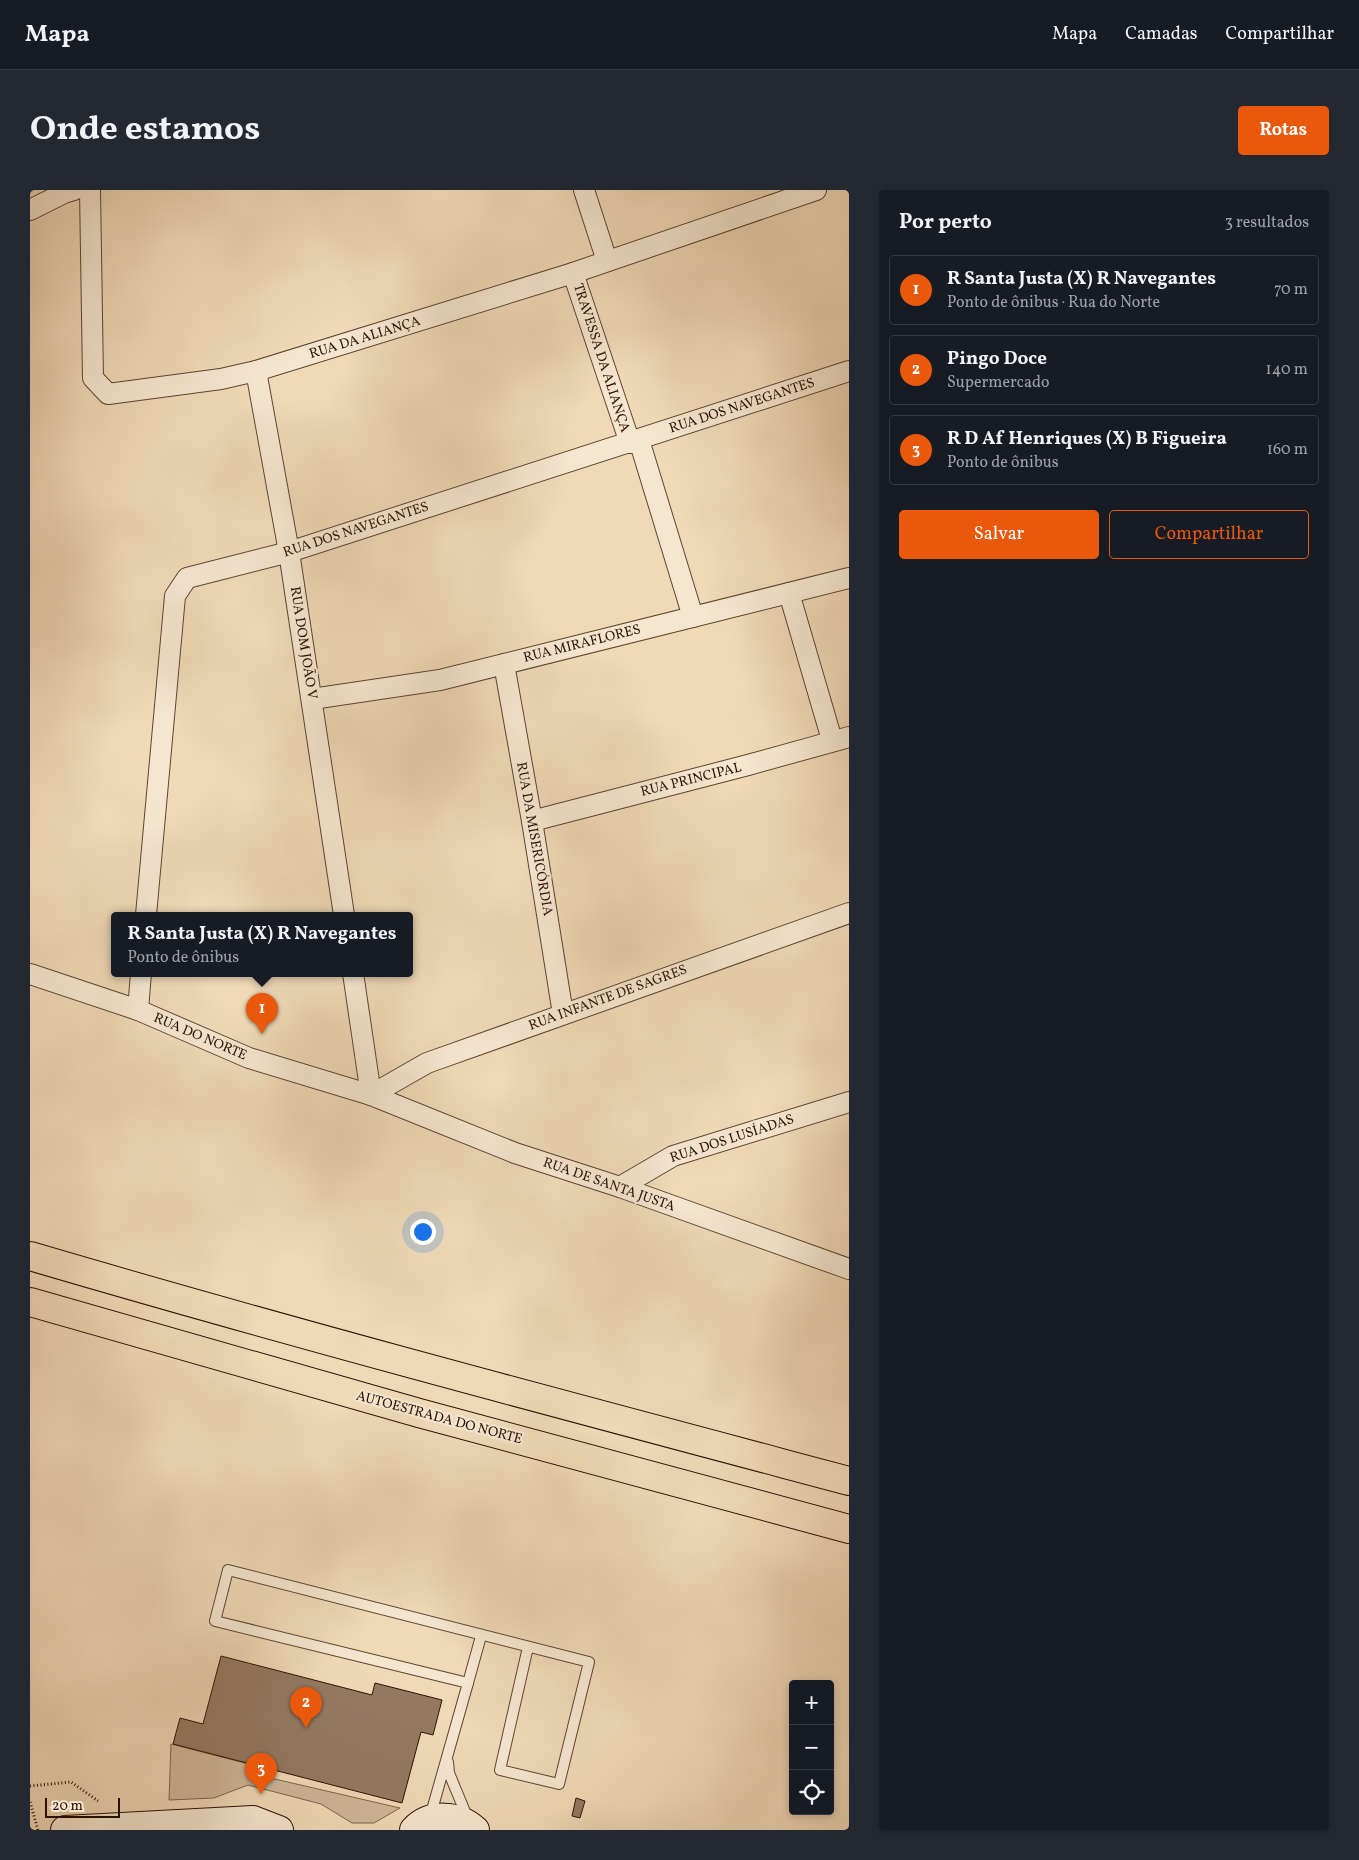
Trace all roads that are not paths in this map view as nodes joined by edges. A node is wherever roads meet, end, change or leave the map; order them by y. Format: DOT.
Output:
graph roads {
  1 [pos="74,190"];
  2 [pos="90,190"];
  3 [pos="584,190"];
  4 [pos="816,190"];
  5 [pos="30,210"];
  6 [pos="607,261"];
  7 [pos="573,273"];
  8 [pos="256,371"];
  9 [pos="849,371"];
  10 [pos="634,442"];
  11 [pos="289,552"];
  12 [pos="849,578"];
  13 [pos="789,593"];
  14 [pos="693,617"];
  15 [pos="504,664"];
  16 [pos="312,699"];
  17 [pos="841,739"];
  18 [pos="532,821"];
  19 [pos="146,912"];
  20 [pos="344,912"];
  21 [pos="849,912"];
  22 [pos="30,974"];
  23 [pos="141,977"];
  24 [pos="354,977"];
  25 [pos="138,1010"];
  26 [pos="563,1014"];
  27 [pos="371,1095"];
  28 [pos="849,1102"];
  29 [pos="620,1187"];
  30 [pos="30,1256"];
  31 [pos="849,1269"];
  32 [pos="30,1302"];
  33 [pos="849,1481"];
  34 [pos="849,1529"];
  35 [pos="481,1636"];
  36 [pos="528,1647"];
  37 [pos="468,1684"];
  38 [pos="448,1756"];
  39 [pos="421,1825"];
  40 [pos="473,1829"];
  41 [pos="65,1830"];
  42 [pos="279,1830"];
  1 -- 5 [label="street"];
  2 -- 8 [label="street, RUA DA ALIANÇA"];
  3 -- 6 [label="street"];
  4 -- 6 [label="street, RUA DA ALIANÇA"];
  6 -- 7 [label="street, RUA DA ALIANÇA"];
  7 -- 8 [label="street, RUA DA ALIANÇA"];
  7 -- 10 [label="street, TRAVESSA DA ALIANÇA"];
  8 -- 11 [label="street, RUA DOM JOÃO V"];
  9 -- 10 [label="street, RUA DOS NAVEGANTES"];
  10 -- 11 [label="street, RUA DOS NAVEGANTES"];
  10 -- 14 [label="street, TRAVESSA DA ALIANÇA"];
  11 -- 16 [label="street, RUA DOM JOÃO V"];
  11 -- 19 [label="street, RUA DOS NAVEGANTES"];
  12 -- 13 [label="street, RUA MIRAFLORES"];
  13 -- 14 [label="street, RUA MIRAFLORES"];
  13 -- 17 [label="street"];
  14 -- 15 [label="street, RUA MIRAFLORES"];
  15 -- 16 [label="street, RUA MIRAFLORES"];
  15 -- 18 [label="street, RUA DA MISERICÓRDIA"];
  16 -- 20 [label="street, RUA DOM JOÃO V"];
  17 -- 18 [label="street, RUA PRINCIPAL"];
  18 -- 26 [label="street, RUA DA MISERICÓRDIA"];
  21 -- 26 [label="street, RUA INFANTE DE SAGRES"];
  22 -- 25 [label="street, RUA DO NORTE"];
  23 -- 25 [label="street"];
  24 -- 27 [label="street"];
  25 -- 27 [label="street, RUA DO NORTE"];
  26 -- 27 [label="street, RUA INFANTE DE SAGRES"];
  27 -- 29 [label="street, RUA DE SANTA JUSTA"];
  28 -- 29 [label="street, RUA DOS LUSÍADAS"];
  29 -- 31 [label="street, RUA DE SANTA JUSTA"];
  30 -- 33 [label="highway"];
  32 -- 34 [label="highway, AUTOESTRADA DO NORTE"];
  35 -- 36 [label="lane"];
  35 -- 37 [label="lane"];
  35 -- 37 [label="lane"];
  36 -- 36 [label="lane"];
  37 -- 38 [label="lane"];
  38 -- 39 [label="lane"];
  38 -- 40 [label="lane"];
  39 -- 40 [label="street"];
  41 -- 42 [label="street"];
}
